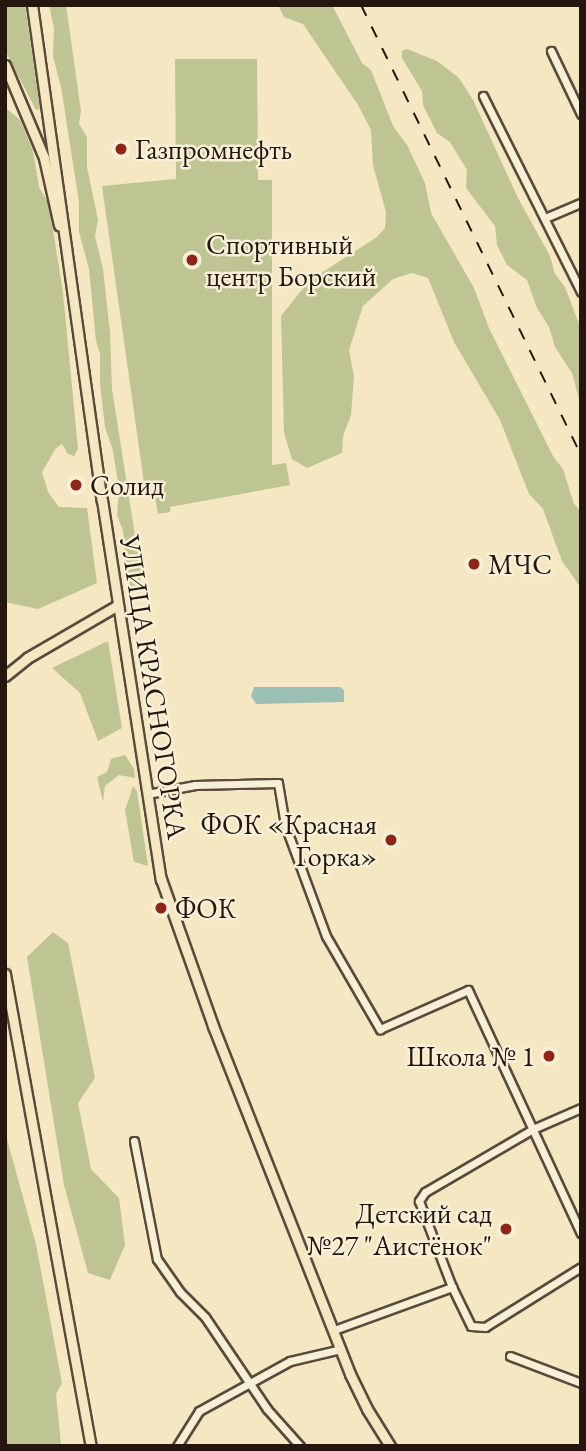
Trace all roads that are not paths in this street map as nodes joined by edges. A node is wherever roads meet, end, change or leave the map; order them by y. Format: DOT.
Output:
graph roads {
  1 [pos="33,5"];
  2 [pos="551,51"];
  3 [pos="5,65"];
  4 [pos="483,96"];
  5 [pos="581,114"];
  6 [pos="581,203"];
  7 [pos="545,218"];
  8 [pos="69,271"];
  9 [pos="581,292"];
  10 [pos="118,605"];
  11 [pos="5,677"];
  12 [pos="147,794"];
  13 [pos="5,974"];
  14 [pos="581,1108"];
  15 [pos="533,1129"];
  16 [pos="134,1141"];
  17 [pos="581,1233"];
  18 [pos="581,1267"];
  19 [pos="452,1287"];
  20 [pos="334,1330"];
  21 [pos="341,1349"];
  22 [pos="510,1356"];
  23 [pos="251,1383"];
  24 [pos="581,1383"];
  25 [pos="91,1446"];
  26 [pos="177,1446"];
  27 [pos="300,1446"];
  28 [pos="390,1446"];
  1 -- 8 [label="main road"];
  2 -- 5 [label="street"];
  3 -- 8 [label="main road"];
  4 -- 7 [label="street"];
  6 -- 7 [label="street"];
  7 -- 9 [label="street"];
  8 -- 10 [label="main road, УЛИЦА КРАСНОГОРКА"];
  10 -- 11 [label="main road"];
  10 -- 12 [label="main road, УЛИЦА КРАСНОГОРКА"];
  12 -- 15 [label="street"];
  12 -- 20 [label="main road, УЛИЦА КРАСНОГОРКА"];
  13 -- 25 [label="main road"];
  14 -- 15 [label="street"];
  15 -- 17 [label="street"];
  15 -- 19 [label="street"];
  16 -- 23 [label="street"];
  18 -- 19 [label="street"];
  19 -- 20 [label="street"];
  20 -- 21 [label="main road, УЛИЦА КРАСНОГОРКА"];
  21 -- 23 [label="street"];
  21 -- 28 [label="main road, УЛИЦА КРАСНОГОРКА"];
  22 -- 24 [label="street"];
  23 -- 26 [label="street"];
  23 -- 27 [label="street"];
}
